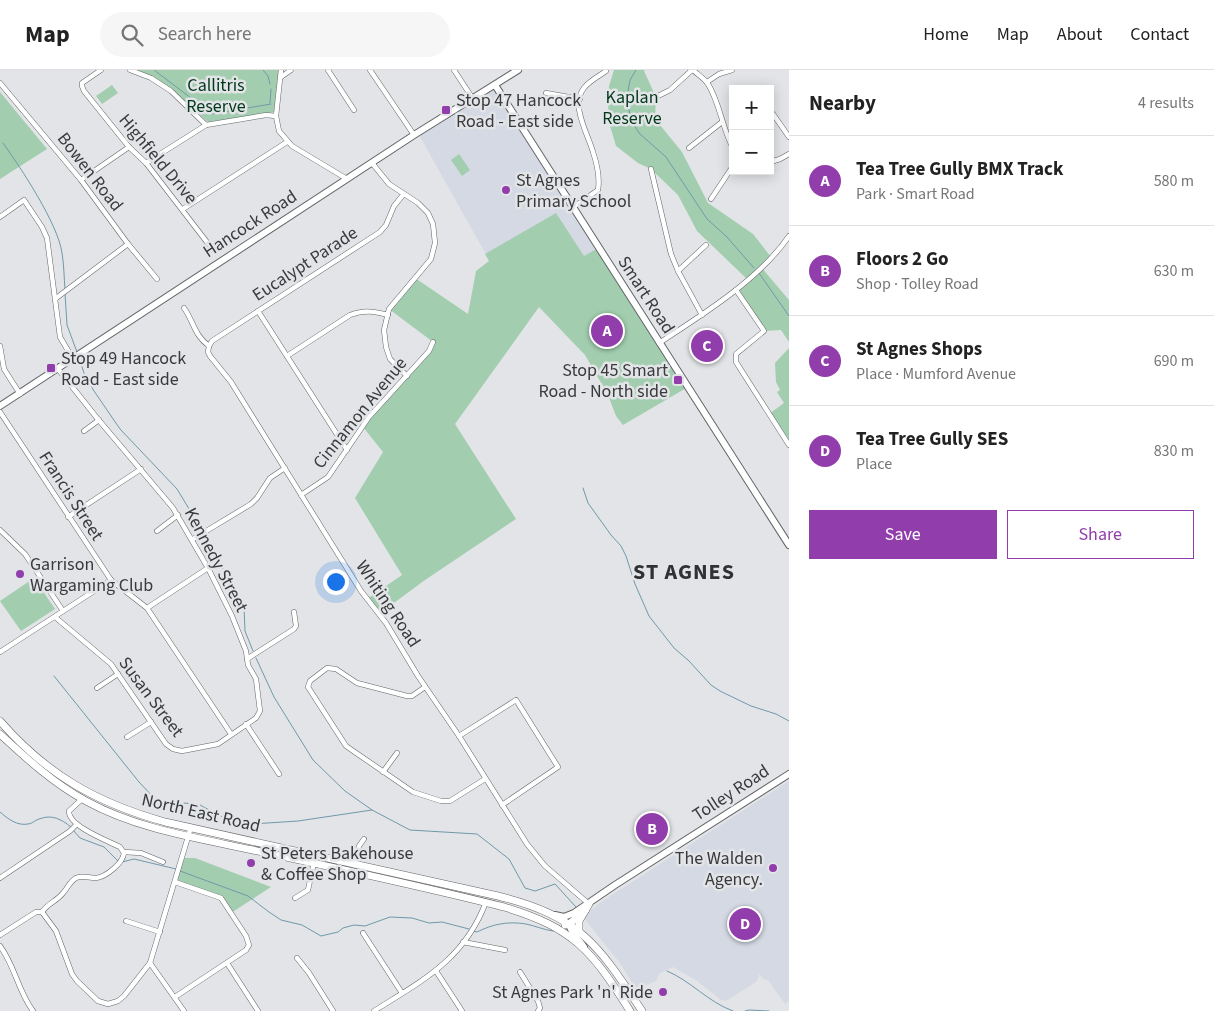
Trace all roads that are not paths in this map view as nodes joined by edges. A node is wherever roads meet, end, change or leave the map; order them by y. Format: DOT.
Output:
graph roads {
  1 [pos="101,70"];
  2 [pos="130,70"];
  3 [pos="281,70"];
  4 [pos="291,70"];
  5 [pos="328,70"];
  6 [pos="370,70"];
  7 [pos="454,70"];
  8 [pos="518,70"];
  9 [pos="692,70"];
  10 [pos="732,70"];
  11 [pos="606,71"];
  12 [pos="282,76"];
  13 [pos="707,82"];
  14 [pos="0,83"];
  15 [pos="495,85"];
  16 [pos="546,93"];
  17 [pos="656,97"];
  18 [pos="473,99"];
  19 [pos="580,99"];
  20 [pos="354,110"];
  21 [pos="774,115"];
  22 [pos="276,116"];
  23 [pos="722,122"];
  24 [pos="206,125"];
  25 [pos="414,135"];
  26 [pos="789,137"];
  27 [pos="729,139"];
  28 [pos="287,142"];
  29 [pos="130,147"];
  30 [pos="689,148"];
  31 [pos="789,154"];
  32 [pos="774,161"];
  33 [pos="372,163"];
  34 [pos="146,164"];
  35 [pos="651,170"];
  36 [pos="729,172"];
  37 [pos="347,179"];
  38 [pos="81,180"];
  39 [pos="403,195"];
  40 [pos="712,199"];
  41 [pos="572,208"];
  42 [pos="183,209"];
  43 [pos="0,217"];
  44 [pos="789,236"];
  45 [pos="128,244"];
  46 [pos="706,245"];
  47 [pos="213,250"];
  48 [pos="678,271"];
  49 [pos="157,279"];
  50 [pos="736,290"];
  51 [pos="55,299"];
  52 [pos="184,308"];
  53 [pos="258,311"];
  54 [pos="388,315"];
  55 [pos="702,315"];
  56 [pos="433,342"];
  57 [pos="659,343"];
  58 [pos="0,346"];
  59 [pos="209,346"];
  60 [pos="76,356"];
  61 [pos="286,356"];
  62 [pos="58,369"];
  63 [pos="407,376"];
  64 [pos="20,394"];
  65 [pos="0,406"];
  66 [pos="0,412"];
  67 [pos="98,420"];
  68 [pos="84,431"];
  69 [pos="789,445"];
  70 [pos="347,450"];
  71 [pos="285,468"];
  72 [pos="141,470"];
  73 [pos="301,495"];
  74 [pos="178,515"];
  75 [pos="68,516"];
  76 [pos="0,530"];
  77 [pos="157,531"];
  78 [pos="193,540"];
  79 [pos="789,545"];
  80 [pos="208,568"];
  81 [pos="111,580"];
  82 [pos="147,608"];
  83 [pos="63,612"];
  84 [pos="294,612"];
  85 [pos="55,616"];
  86 [pos="0,652"];
  87 [pos="247,659"];
  88 [pos="118,674"];
  89 [pos="425,686"];
  90 [pos="97,688"];
  91 [pos="0,721"];
  92 [pos="150,722"];
  93 [pos="246,724"];
  94 [pos="0,734"];
  95 [pos="231,734"];
  96 [pos="459,736"];
  97 [pos="127,737"];
  98 [pos="182,751"];
  99 [pos="397,753"];
  100 [pos="383,772"];
  101 [pos="279,774"];
  102 [pos="789,774"];
  103 [pos="485,779"];
  104 [pos="82,799"];
  105 [pos="502,805"];
  106 [pos="191,828"];
  107 [pos="74,829"];
  108 [pos="189,836"];
  109 [pos="364,838"];
  110 [pos="124,852"];
  111 [pos="315,855"];
  112 [pos="162,862"];
  113 [pos="314,863"];
  114 [pos="353,868"];
  115 [pos="0,878"];
  116 [pos="175,882"];
  117 [pos="472,890"];
  118 [pos="498,896"];
  119 [pos="295,898"];
  120 [pos="486,902"];
  121 [pos="587,907"];
  122 [pos="42,912"];
  123 [pos="574,913"];
  124 [pos="554,915"];
  125 [pos="126,921"];
  126 [pos="569,924"];
  127 [pos="552,925"];
  128 [pos="579,931"];
  129 [pos="160,932"];
  130 [pos="363,933"];
  131 [pos="0,935"];
  132 [pos="463,942"];
  133 [pos="0,946"];
  134 [pos="585,948"];
  135 [pos="505,950"];
  136 [pos="297,958"];
  137 [pos="150,963"];
  138 [pos="227,963"];
  139 [pos="436,971"];
  140 [pos="520,972"];
  141 [pos="402,993"];
  142 [pos="175,997"];
  143 [pos="33,1011"];
  144 [pos="184,1011"];
  145 [pos="258,1011"];
  146 [pos="333,1011"];
  147 [pos="374,1011"];
  148 [pos="462,1011"];
  149 [pos="538,1011"];
  150 [pos="630,1011"];
  151 [pos="642,1011"];
  1 -- 29 [label="street, Highfield Drive"];
  2 -- 24 [label="street"];
  3 -- 12 [label="street"];
  4 -- 12 [label="street"];
  5 -- 20 [label="street"];
  6 -- 25 [label="street"];
  7 -- 18 [label="street"];
  8 -- 15 [label="main road, Hancock Road"];
  9 -- 13 [label="street"];
  9 -- 17 [label="street"];
  10 -- 13 [label="street"];
  11 -- 19 [label="street"];
  12 -- 22 [label="street"];
  13 -- 23 [label="street"];
  14 -- 38 [label="street, Bowen Road"];
  15 -- 18 [label="main road, Hancock Road"];
  15 -- 41 [label="main road, Smart Road"];
  16 -- 19 [label="street"];
  18 -- 25 [label="main road, Hancock Road"];
  19 -- 41 [label="street"];
  21 -- 26 [label="street"];
  22 -- 24 [label="street"];
  22 -- 28 [label="street"];
  23 -- 27 [label="street"];
  23 -- 30 [label="street"];
  24 -- 34 [label="street"];
  25 -- 33 [label="main road, Hancock Road"];
  28 -- 37 [label="street"];
  28 -- 42 [label="street"];
  29 -- 34 [label="street, Highfield Drive"];
  29 -- 38 [label="street"];
  31 -- 32 [label="street"];
  33 -- 37 [label="main road, Hancock Road"];
  33 -- 39 [label="street"];
  34 -- 42 [label="street, Highfield Drive"];
  35 -- 48 [label="street"];
  36 -- 40 [label="street"];
  37 -- 60 [label="main road, Hancock Road"];
  38 -- 45 [label="street, Bowen Road"];
  39 -- 53 [label="street, Eucalypt Parade"];
  39 -- 54 [label="street"];
  41 -- 57 [label="main road, Smart Road"];
  42 -- 47 [label="street, Highfield Drive"];
  43 -- 51 [label="street"];
  44 -- 50 [label="street"];
  45 -- 49 [label="street, Bowen Road"];
  45 -- 51 [label="street"];
  46 -- 48 [label="street"];
  48 -- 55 [label="street"];
  50 -- 55 [label="street"];
  50 -- 69 [label="street"];
  51 -- 60 [label="street"];
  52 -- 59 [label="street, Whiting Road"];
  53 -- 59 [label="street, Eucalypt Parade"];
  53 -- 61 [label="street"];
  54 -- 61 [label="street"];
  54 -- 63 [label="street"];
  55 -- 57 [label="street"];
  56 -- 63 [label="street, Cinnamon Avenue"];
  57 -- 79 [label="main road, Smart Road"];
  58 -- 64 [label="street"];
  59 -- 71 [label="street, Whiting Road"];
  60 -- 62 [label="main road, Hancock Road"];
  61 -- 70 [label="street"];
  62 -- 64 [label="main road, Hancock Road"];
  62 -- 67 [label="street, Kennedy Street"];
  63 -- 70 [label="street, Cinnamon Avenue"];
  64 -- 65 [label="main road, Hancock Road"];
  66 -- 75 [label="street, Francis Street"];
  67 -- 68 [label="street"];
  67 -- 72 [label="street, Kennedy Street"];
  70 -- 73 [label="street, Cinnamon Avenue"];
  71 -- 73 [label="street, Whiting Road"];
  71 -- 78 [label="street"];
  72 -- 74 [label="street, Kennedy Street"];
  72 -- 75 [label="street"];
  73 -- 89 [label="street, Whiting Road"];
  74 -- 77 [label="street"];
  74 -- 78 [label="street, Kennedy Street"];
  75 -- 81 [label="street, Francis Street"];
  76 -- 83 [label="street"];
  78 -- 80 [label="street, Kennedy Street"];
  80 -- 82 [label="street"];
  80 -- 87 [label="street, Kennedy Street"];
  81 -- 82 [label="street, Francis Street"];
  81 -- 83 [label="street"];
  82 -- 95 [label="street, Francis Street"];
  83 -- 85 [label="street"];
  84 -- 87 [label="street"];
  85 -- 86 [label="street"];
  85 -- 88 [label="street, Susan Street"];
  87 -- 93 [label="street, Kennedy Street"];
  88 -- 90 [label="street"];
  88 -- 92 [label="street, Susan Street"];
  89 -- 96 [label="street, Whiting Road"];
  89 -- 100 [label="street"];
  91 -- 106 [label="main road, North East Road"];
  92 -- 97 [label="street"];
  92 -- 98 [label="street, Susan Street"];
  93 -- 95 [label="street, Kennedy Street"];
  93 -- 101 [label="street"];
  94 -- 104 [label="main road, North East Road"];
  95 -- 98 [label="street, Kennedy Street"];
  96 -- 103 [label="street, Whiting Road"];
  96 -- 105 [label="street"];
  99 -- 100 [label="street"];
  100 -- 103 [label="street"];
  102 -- 121 [label="main road, Tolley Road"];
  103 -- 105 [label="street, Whiting Road"];
  104 -- 107 [label="street"];
  104 -- 108 [label="main road, North East Road"];
  105 -- 121 [label="street, Whiting Road"];
  106 -- 108 [label="street"];
  106 -- 111 [label="main road, North East Road"];
  107 -- 110 [label="street"];
  107 -- 115 [label="street"];
  108 -- 113 [label="main road, North East Road"];
  108 -- 116 [label="street"];
  109 -- 114 [label="street"];
  110 -- 112 [label="street"];
  110 -- 122 [label="street"];
  111 -- 113 [label="street"];
  111 -- 114 [label="main road, North East Road"];
  113 -- 114 [label="main road, North East Road"];
  113 -- 119 [label="street"];
  114 -- 117 [label="main road, North East Road"];
  114 -- 120 [label="main road, North East Road"];
  116 -- 129 [label="street"];
  116 -- 138 [label="street"];
  117 -- 118 [label="main road, North East Road"];
  117 -- 120 [label="main road"];
  118 -- 120 [label="main road"];
  118 -- 124 [label="main road, North East Road"];
  120 -- 127 [label="main road, North East Road"];
  120 -- 132 [label="street"];
  121 -- 123 [label="main road, Tolley Road"];
  121 -- 126 [label="main road"];
  121 -- 128 [label="main road"];
  122 -- 131 [label="street"];
  122 -- 137 [label="street"];
  123 -- 124 [label="main road"];
  123 -- 126 [label="main road"];
  124 -- 126 [label="main road, North East Road"];
  125 -- 129 [label="street"];
  126 -- 127 [label="main road"];
  126 -- 128 [label="main road, North East Road"];
  126 -- 134 [label="main road"];
  127 -- 134 [label="main road, North East Road"];
  128 -- 151 [label="main road, North East Road"];
  129 -- 137 [label="street"];
  130 -- 141 [label="street"];
  132 -- 135 [label="street"];
  132 -- 139 [label="street"];
  133 -- 143 [label="street"];
  134 -- 150 [label="main road, North East Road"];
  136 -- 146 [label="street"];
  137 -- 142 [label="street"];
  138 -- 142 [label="street"];
  138 -- 145 [label="street"];
  139 -- 141 [label="street"];
  139 -- 148 [label="street"];
  140 -- 149 [label="street"];
  141 -- 147 [label="street"];
  142 -- 144 [label="street"];
}
